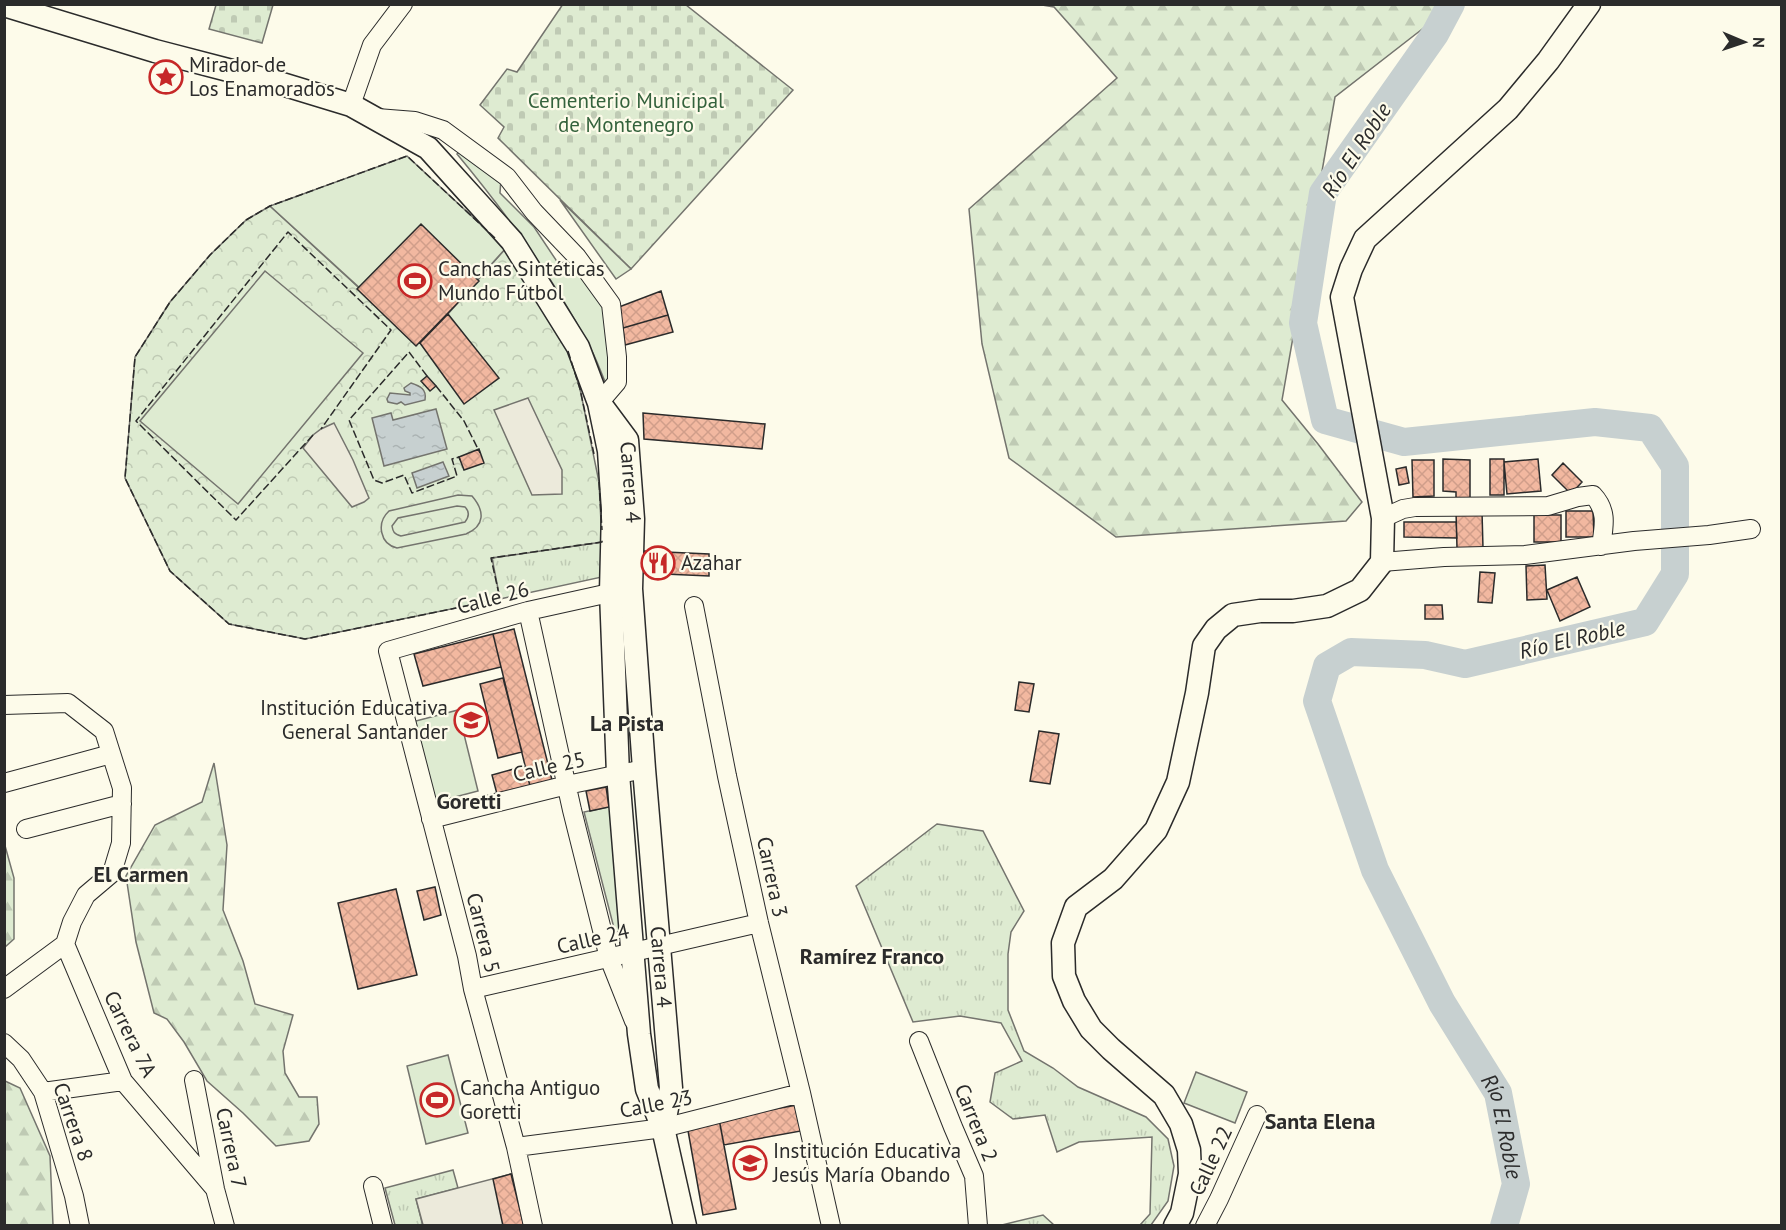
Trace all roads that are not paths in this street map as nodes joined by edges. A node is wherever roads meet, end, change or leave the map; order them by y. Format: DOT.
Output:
graph roads {
  1 [pos="403,4"];
  2 [pos="1589,4"];
  3 [pos="4,5"];
  4 [pos="351,105"];
  5 [pos="376,118"];
  6 [pos="600,403"];
  7 [pos="1383,518"];
  8 [pos="1751,529"];
  9 [pos="1601,546"];
  10 [pos="1382,562"];
  11 [pos="621,590"];
  12 [pos="694,606"];
  13 [pos="528,611"];
  14 [pos="388,651"];
  15 [pos="4,705"];
  16 [pos="111,754"];
  17 [pos="644,769"];
  18 [pos="618,774"];
  19 [pos="4,783"];
  20 [pos="567,785"];
  21 [pos="122,804"];
  22 [pos="430,819"];
  23 [pos="26,829"];
  24 [pos="759,923"];
  25 [pos="65,944"];
  26 [pos="658,946"];
  27 [pos="632,954"];
  28 [pos="609,958"];
  29 [pos="4,989"];
  30 [pos="473,989"];
  31 [pos="639,1034"];
  32 [pos="919,1041"];
  33 [pos="4,1043"];
  34 [pos="13,1055"];
  35 [pos="194,1080"];
  36 [pos="123,1081"];
  37 [pos="43,1092"];
  38 [pos="801,1092"];
  39 [pos="1257,1114"];
  40 [pos="663,1128"];
  41 [pos="516,1147"];
  42 [pos="373,1186"];
  43 [pos="215,1190"];
  44 [pos="224,1225"];
  45 [pos="80,1226"];
  46 [pos="383,1226"];
  47 [pos="533,1226"];
  48 [pos="685,1226"];
  49 [pos="831,1226"];
  50 [pos="978,1226"];
  51 [pos="1175,1226"];
  52 [pos="1204,1226"];
  1 -- 4 [label="street"];
  2 -- 7 [label="main road"];
  3 -- 4 [label="main road, Carrera 4"];
  4 -- 5 [label="main road, Carrera 4"];
  5 -- 6 [label="main road, Carrera 4"];
  5 -- 6 [label="street"];
  6 -- 11 [label="main road, Carrera 4"];
  7 -- 9 [label="street"];
  7 -- 10 [label="main road"];
  8 -- 9 [label="street"];
  9 -- 10 [label="street"];
  10 -- 51 [label="main road"];
  11 -- 13 [label="street, Calle 26"];
  11 -- 17 [label="main road, Carrera 4"];
  11 -- 18 [label="main road, Carrera 4"];
  12 -- 24 [label="street, Carrera 3"];
  13 -- 14 [label="street, Calle 26"];
  13 -- 20 [label="street, Carrera 4"];
  14 -- 22 [label="street, Carrera 5"];
  15 -- 16 [label="street"];
  16 -- 19 [label="street"];
  16 -- 21 [label="street"];
  17 -- 18 [label="street, Calle 25"];
  17 -- 26 [label="main road, Carrera 4"];
  18 -- 20 [label="street, Calle 25"];
  18 -- 27 [label="main road, Carrera 4"];
  20 -- 22 [label="street, Calle 25"];
  20 -- 28 [label="street, Carrera 4"];
  21 -- 23 [label="street"];
  21 -- 25 [label="street"];
  22 -- 30 [label="street, Carrera 5"];
  24 -- 26 [label="street, Calle 24"];
  24 -- 38 [label="street, Carrera 3"];
  25 -- 29 [label="street"];
  25 -- 36 [label="street, Carrera 7A"];
  26 -- 27 [label="street, Calle 24"];
  26 -- 40 [label="main road, Carrera 4"];
  27 -- 28 [label="street, Calle 24"];
  27 -- 31 [label="main road, Carrera 4"];
  28 -- 30 [label="street, Calle 24"];
  28 -- 31 [label="street, Carrera 4"];
  30 -- 41 [label="street, Carrera 5"];
  31 -- 40 [label="main road, Carrera 4"];
  32 -- 50 [label="street, Carrera 2"];
  33 -- 34 [label="street, Carrera 8"];
  34 -- 37 [label="street, Carrera 8"];
  35 -- 43 [label="street, Carrera 7"];
  36 -- 37 [label="street"];
  36 -- 43 [label="street, Carrera 7A"];
  37 -- 45 [label="street, Carrera 8"];
  38 -- 40 [label="street, Calle 23"];
  38 -- 49 [label="street, Carrera 3"];
  39 -- 52 [label="street, Calle 22"];
  40 -- 41 [label="street, Calle 23"];
  40 -- 48 [label="main road, Carrera 4"];
  41 -- 47 [label="street, Carrera 5"];
  42 -- 46 [label="street"];
  43 -- 44 [label="street, Carrera 7"];
}
